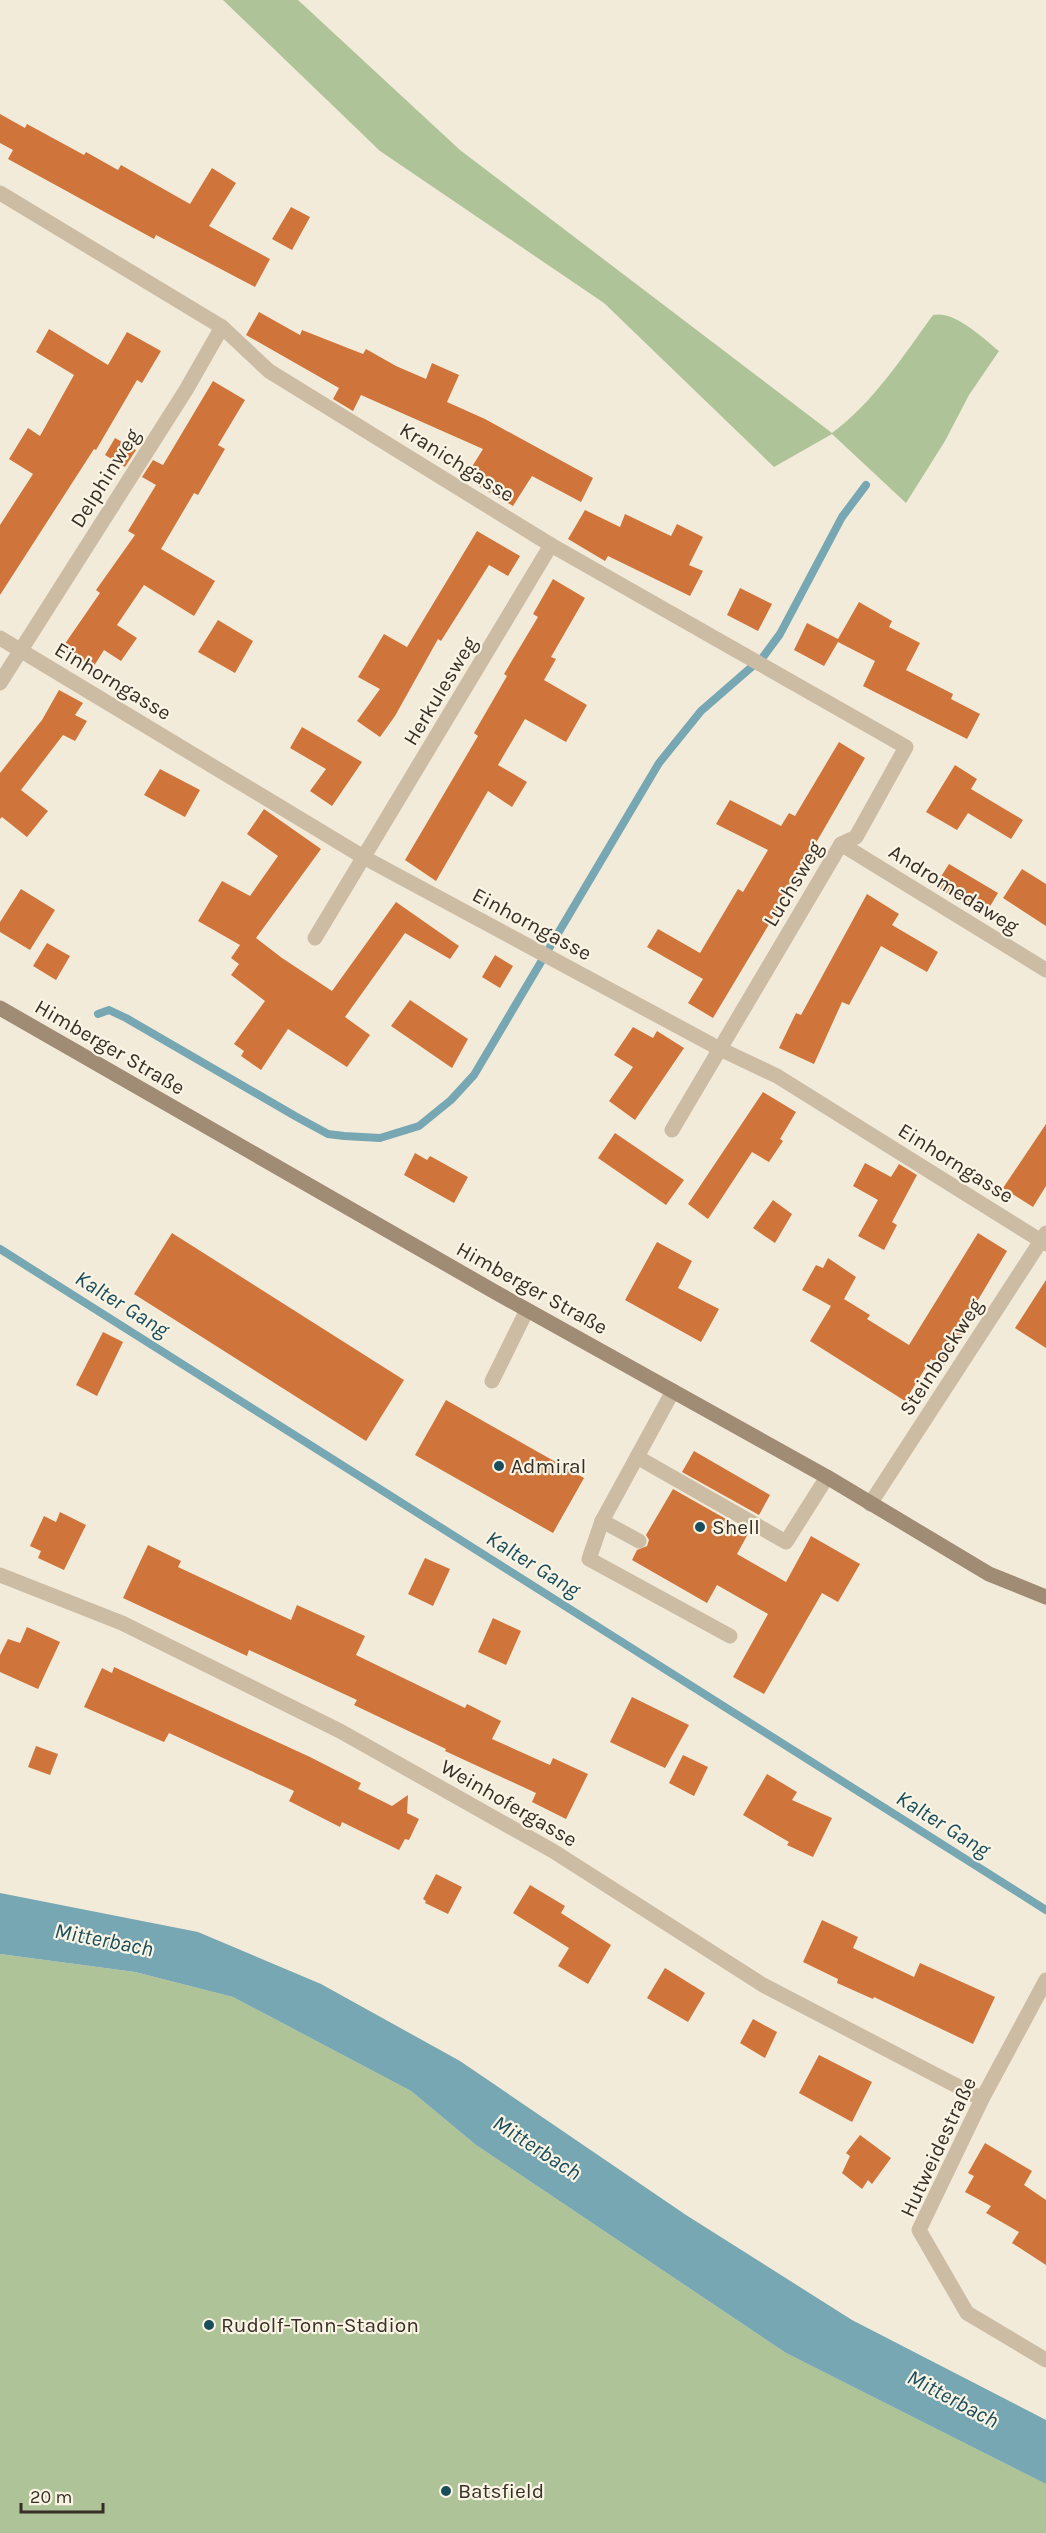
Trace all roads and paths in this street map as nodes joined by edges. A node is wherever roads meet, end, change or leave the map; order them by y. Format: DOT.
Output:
graph roads {
  1 [pos="0,193"];
  2 [pos="222,327"];
  3 [pos="551,545"];
  4 [pos="0,638"];
  5 [pos="21,650"];
  6 [pos="0,682"];
  7 [pos="906,747"];
  8 [pos="841,844"];
  9 [pos="365,858"];
  10 [pos="315,938"];
  11 [pos="1046,970"];
  12 [pos="0,1008"];
  13 [pos="720,1049"];
  14 [pos="672,1130"];
  15 [pos="1044,1239"];
  16 [pos="526,1310"];
  17 [pos="492,1381"];
  18 [pos="673,1391"];
  19 [pos="637,1457"];
  20 [pos="826,1477"];
  21 [pos="870,1504"];
  22 [pos="602,1521"];
  23 [pos="639,1541"];
  24 [pos="0,1575"];
  25 [pos="1046,1597"];
  26 [pos="729,1636"];
  27 [pos="1046,1980"];
  28 [pos="982,2099"];
  29 [pos="1046,2360"];
  1 -- 2 [label="street, Kranichgasse"];
  2 -- 3 [label="street, Kranichgasse"];
  2 -- 5 [label="street, Delphinweg"];
  3 -- 7 [label="street, Kranichgasse"];
  3 -- 9 [label="street, Herkulesweg"];
  4 -- 5 [label="street, Einhorngasse"];
  5 -- 6 [label="street, Delphinweg"];
  5 -- 9 [label="street, Einhorngasse"];
  7 -- 8 [label="street, Luchsweg"];
  8 -- 11 [label="street, Andromedaweg"];
  8 -- 13 [label="street, Luchsweg"];
  9 -- 10 [label="street, Herkulesweg"];
  9 -- 13 [label="street, Einhorngasse"];
  12 -- 16 [label="main road, Himberger Straße"];
  13 -- 14 [label="street, Luchsweg"];
  13 -- 15 [label="street, Einhorngasse"];
  15 -- 21 [label="street, Steinbockweg"];
  16 -- 17 [label="street"];
  16 -- 18 [label="main road, Himberger Straße"];
  18 -- 19 [label="street"];
  18 -- 20 [label="main road, Himberger Straße"];
  19 -- 20 [label="street"];
  19 -- 22 [label="street"];
  20 -- 21 [label="main road, Himberger Straße"];
  21 -- 25 [label="main road, Himberger Straße"];
  22 -- 23 [label="street"];
  22 -- 26 [label="street"];
  24 -- 28 [label="street, Weinhofergasse"];
  27 -- 28 [label="street, Hutweidestraße"];
  28 -- 29 [label="street, Hutweidestraße"];
}
